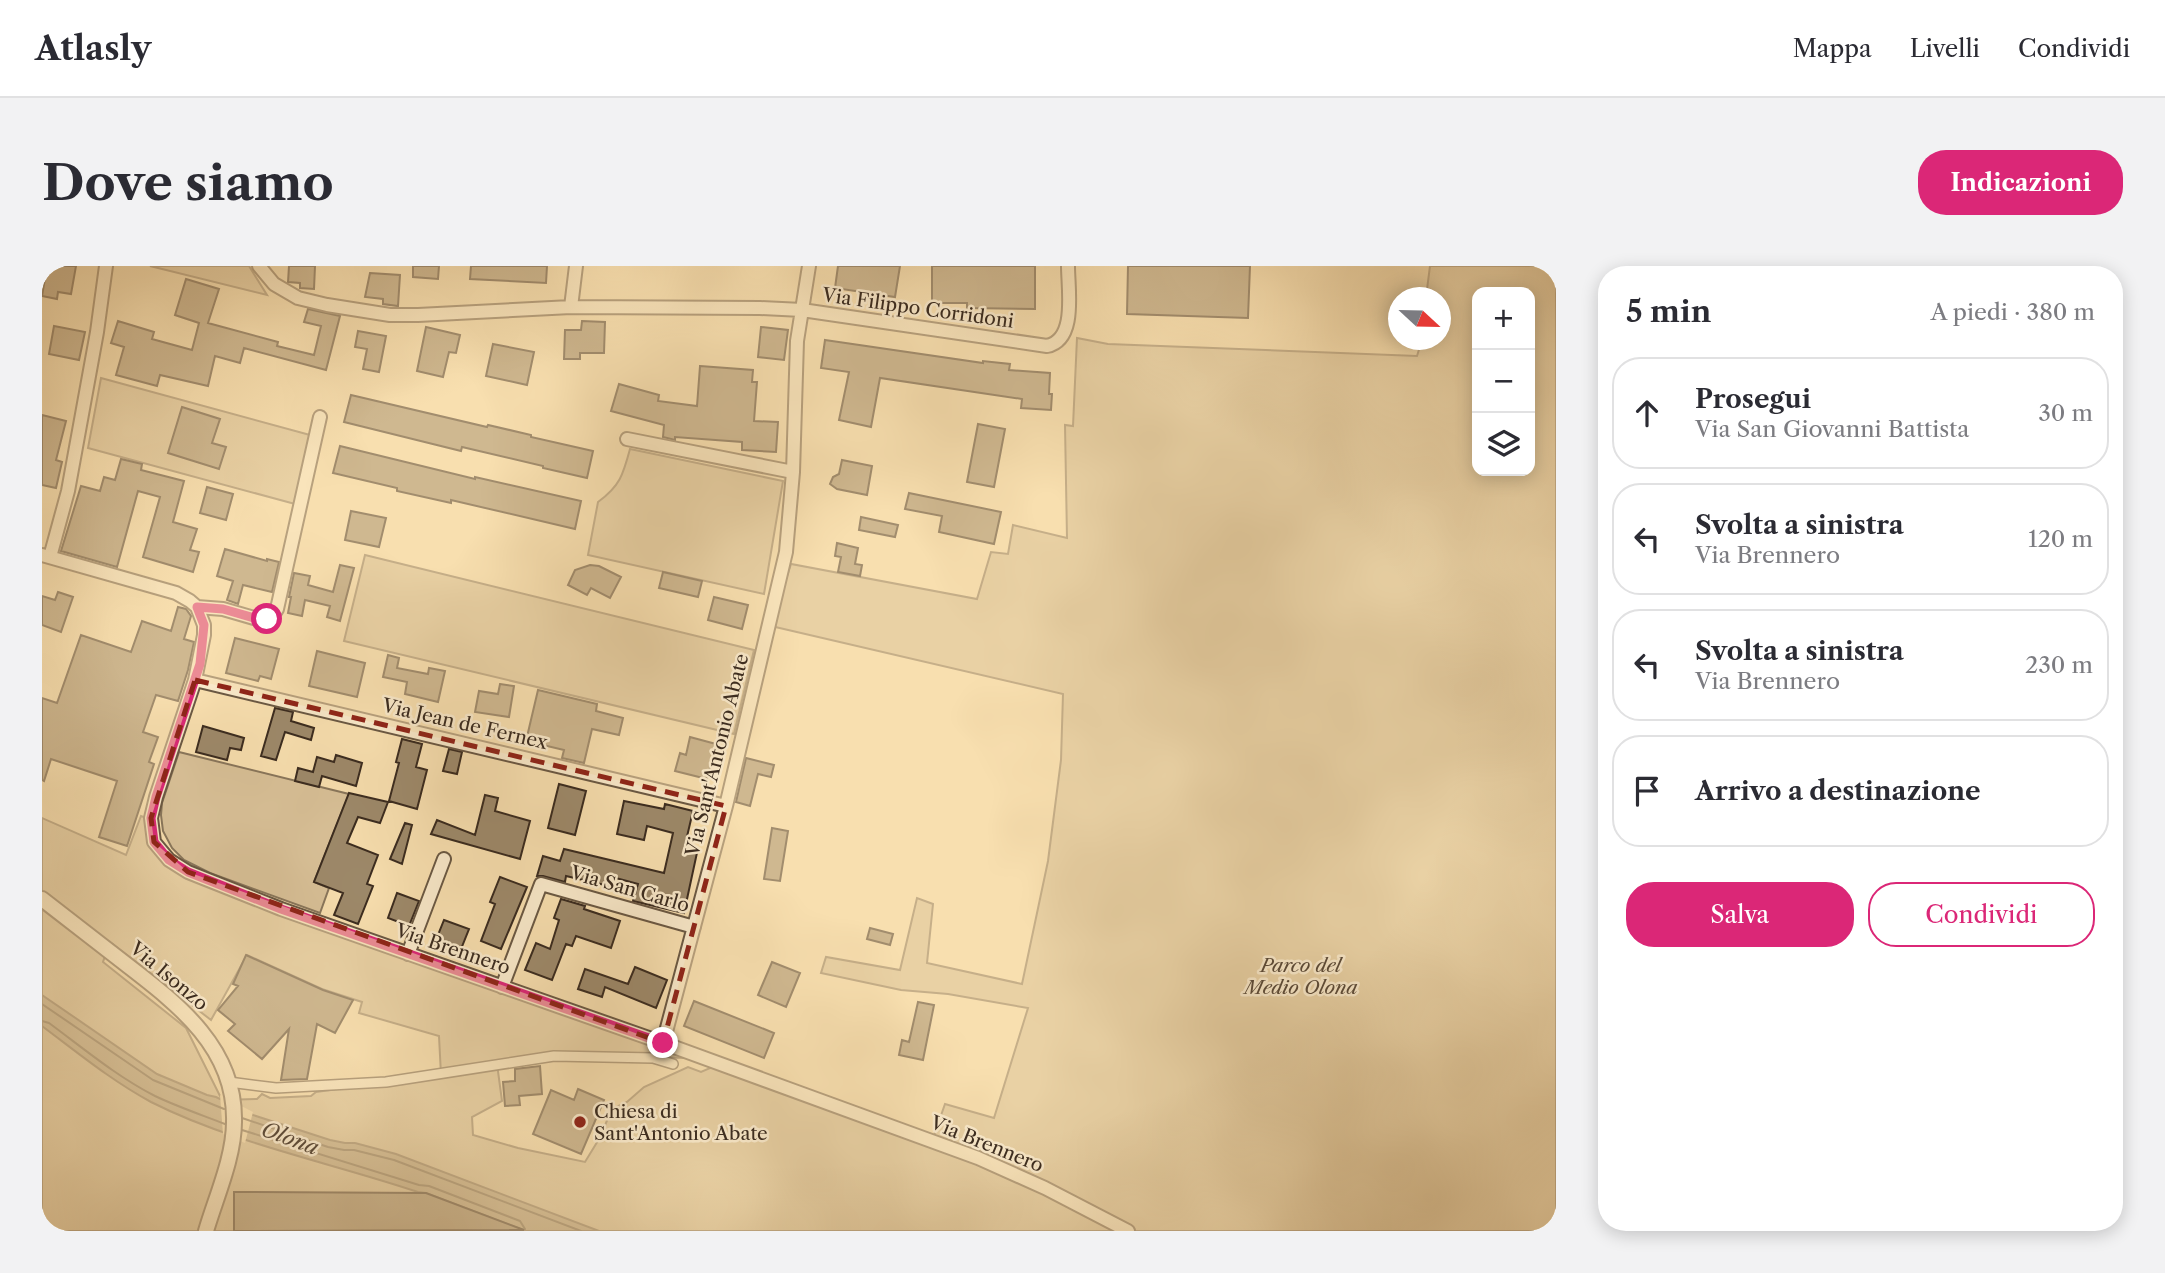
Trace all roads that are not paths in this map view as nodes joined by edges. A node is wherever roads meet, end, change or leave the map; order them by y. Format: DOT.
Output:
graph roads {
  1 [pos="106,266"];
  2 [pos="259,266"];
  3 [pos="576,266"];
  4 [pos="809,266"];
  5 [pos="1068,266"];
  6 [pos="570,307"];
  7 [pos="802,310"];
  8 [pos="320,417"];
  9 [pos="626,439"];
  10 [pos="793,472"];
  11 [pos="46,556"];
  12 [pos="197,607"];
  13 [pos="195,680"];
  14 [pos="726,806"];
  15 [pos="444,859"];
  16 [pos="42,899"];
  17 [pos="694,927"];
  18 [pos="408,954"];
  19 [pos="502,987"];
  20 [pos="663,1043"];
  21 [pos="673,1064"];
  22 [pos="230,1084"];
  23 [pos="206,1231"];
  24 [pos="1128,1231"];
  1 -- 11 [label="street"];
  2 -- 6 [label="street, Via Filippo Corridoni"];
  3 -- 6 [label="street"];
  4 -- 7 [label="street, Via Sant'Antonio Abate"];
  5 -- 7 [label="street, Via Filippo Corridoni"];
  6 -- 7 [label="street, Via Filippo Corridoni"];
  7 -- 10 [label="street, Via Sant'Antonio Abate"];
  8 -- 12 [label="street"];
  9 -- 10 [label="street"];
  10 -- 14 [label="street, Via Sant'Antonio Abate"];
  11 -- 12 [label="street"];
  12 -- 13 [label="street, Via Brennero"];
  13 -- 14 [label="street, Via Jean de Fernex"];
  13 -- 18 [label="street, Via Brennero"];
  14 -- 17 [label="street, Via Sant'Antonio Abate"];
  15 -- 18 [label="street"];
  16 -- 22 [label="street, Via Isonzo"];
  17 -- 19 [label="street, Via San Carlo"];
  17 -- 20 [label="street, Via Sant'Antonio Abate"];
  18 -- 19 [label="street, Via Brennero"];
  19 -- 20 [label="street, Via Brennero"];
  20 -- 24 [label="street, Via Brennero"];
  21 -- 22 [label="street"];
  22 -- 23 [label="street, Via Isonzo"];
}
